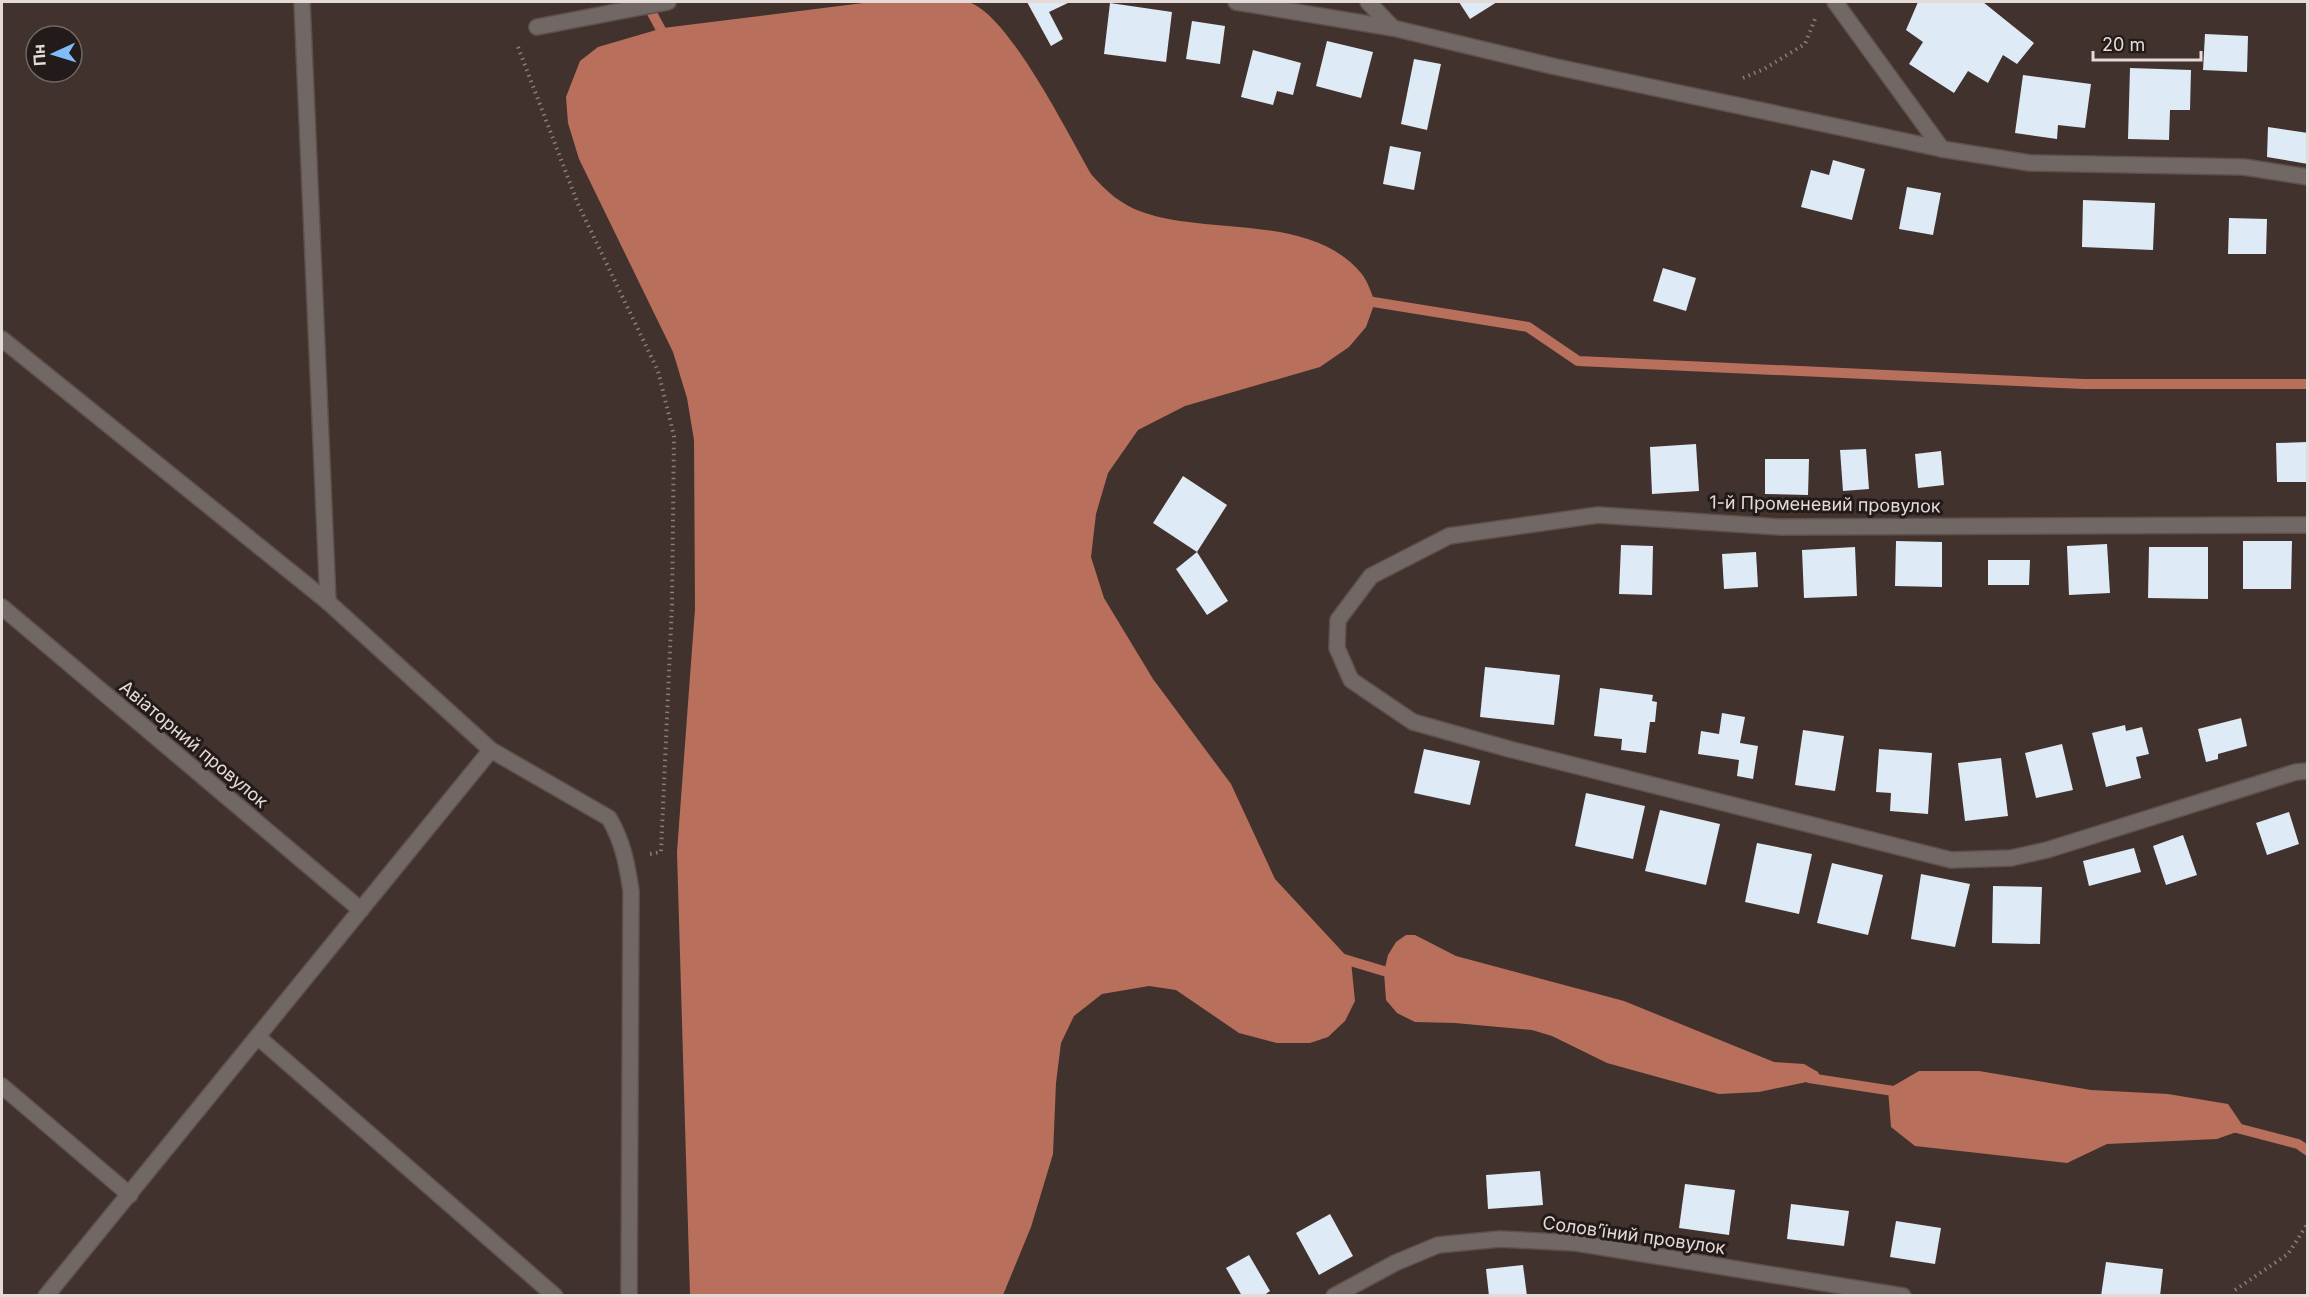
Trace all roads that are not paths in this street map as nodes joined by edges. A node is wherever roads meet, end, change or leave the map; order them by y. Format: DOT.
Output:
graph roads {
  1 [pos="302,2"];
  2 [pos="668,2"];
  3 [pos="1236,2"];
  4 [pos="1368,2"];
  5 [pos="1835,2"];
  6 [pos="537,27"];
  7 [pos="1393,28"];
  8 [pos="1942,149"];
  9 [pos="2307,177"];
  10 [pos="2,339"];
  11 [pos="2307,525"];
  12 [pos="328,602"];
  13 [pos="2,607"];
  14 [pos="491,750"];
  15 [pos="2307,771"];
  16 [pos="361,910"];
  17 [pos="258,1037"];
  18 [pos="2,1086"];
  19 [pos="130,1195"];
  20 [pos="53,1293"];
  21 [pos="555,1296"];
  22 [pos="629,1296"];
  23 [pos="1334,1296"];
  24 [pos="1903,1296"];
  1 -- 12 [label="street"];
  2 -- 6 [label="street"];
  3 -- 7 [label="street"];
  4 -- 7 [label="street"];
  5 -- 8 [label="street"];
  7 -- 8 [label="street"];
  8 -- 9 [label="street"];
  10 -- 12 [label="street"];
  11 -- 15 [label="street, 1-й Променевий провулок"];
  12 -- 14 [label="street"];
  13 -- 16 [label="street, Авіаторний провулок"];
  14 -- 16 [label="street"];
  14 -- 22 [label="street"];
  16 -- 17 [label="street"];
  17 -- 19 [label="street"];
  17 -- 21 [label="street"];
  18 -- 19 [label="street"];
  19 -- 20 [label="street"];
  23 -- 24 [label="street, Соловʼїний провулок"];
}
